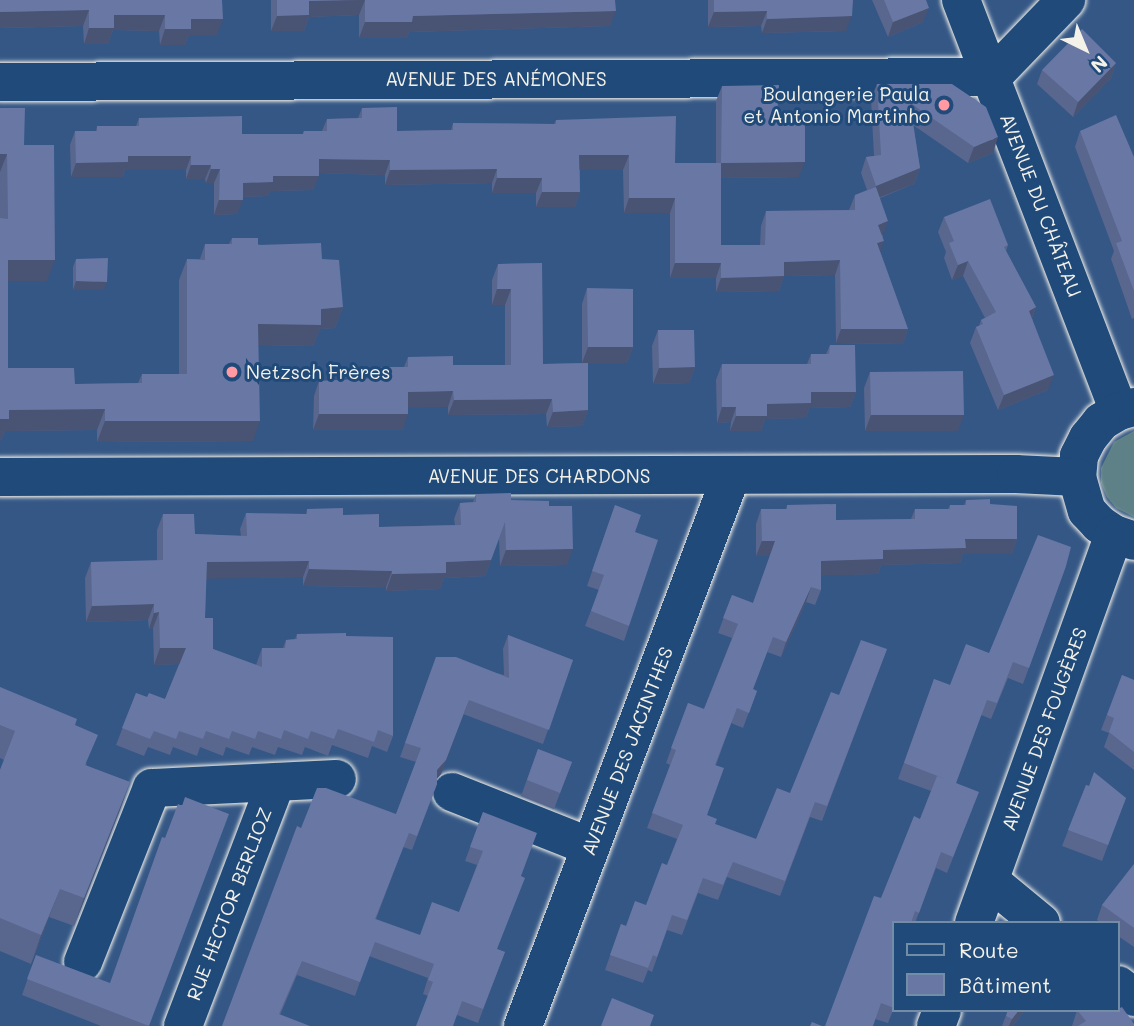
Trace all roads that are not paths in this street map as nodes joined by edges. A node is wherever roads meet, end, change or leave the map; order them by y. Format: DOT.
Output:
graph roads {
  1 [pos="961,0"];
  2 [pos="1066,0"];
  3 [pos="992,77"];
  4 [pos="0,82"];
  5 [pos="1126,409"];
  6 [pos="731,476"];
  7 [pos="0,477"];
  8 [pos="1077,477"];
  9 [pos="1124,537"];
  10 [pos="337,779"];
  11 [pos="276,782"];
  12 [pos="452,792"];
  13 [pos="591,847"];
  14 [pos="990,881"];
  15 [pos="975,921"];
  16 [pos="1039,921"];
  17 [pos="83,962"];
  18 [pos="183,1026"];
  19 [pos="523,1026"];
  1 -- 3 [label="street, AVENUE DU CHÂTEAU"];
  2 -- 3 [label="street"];
  3 -- 4 [label="street, AVENUE DES ANÉMONES"];
  3 -- 5 [label="street, AVENUE DU CHÂTEAU"];
  5 -- 8 [label="street"];
  6 -- 7 [label="street, AVENUE DES CHARDONS"];
  6 -- 8 [label="street, AVENUE DES CHARDONS"];
  6 -- 13 [label="street, AVENUE DES JACINTHES"];
  8 -- 9 [label="street"];
  9 -- 14 [label="street, AVENUE DES FOUGÈRES"];
  10 -- 11 [label="street, RUE HECTOR BERLIOZ"];
  11 -- 17 [label="street, RUE HECTOR BERLIOZ"];
  11 -- 18 [label="street, RUE HECTOR BERLIOZ"];
  12 -- 13 [label="street"];
  13 -- 19 [label="street, AVENUE DES JACINTHES"];
  14 -- 15 [label="street, AVENUE DES FOUGÈRES"];
  14 -- 16 [label="street"];
}
